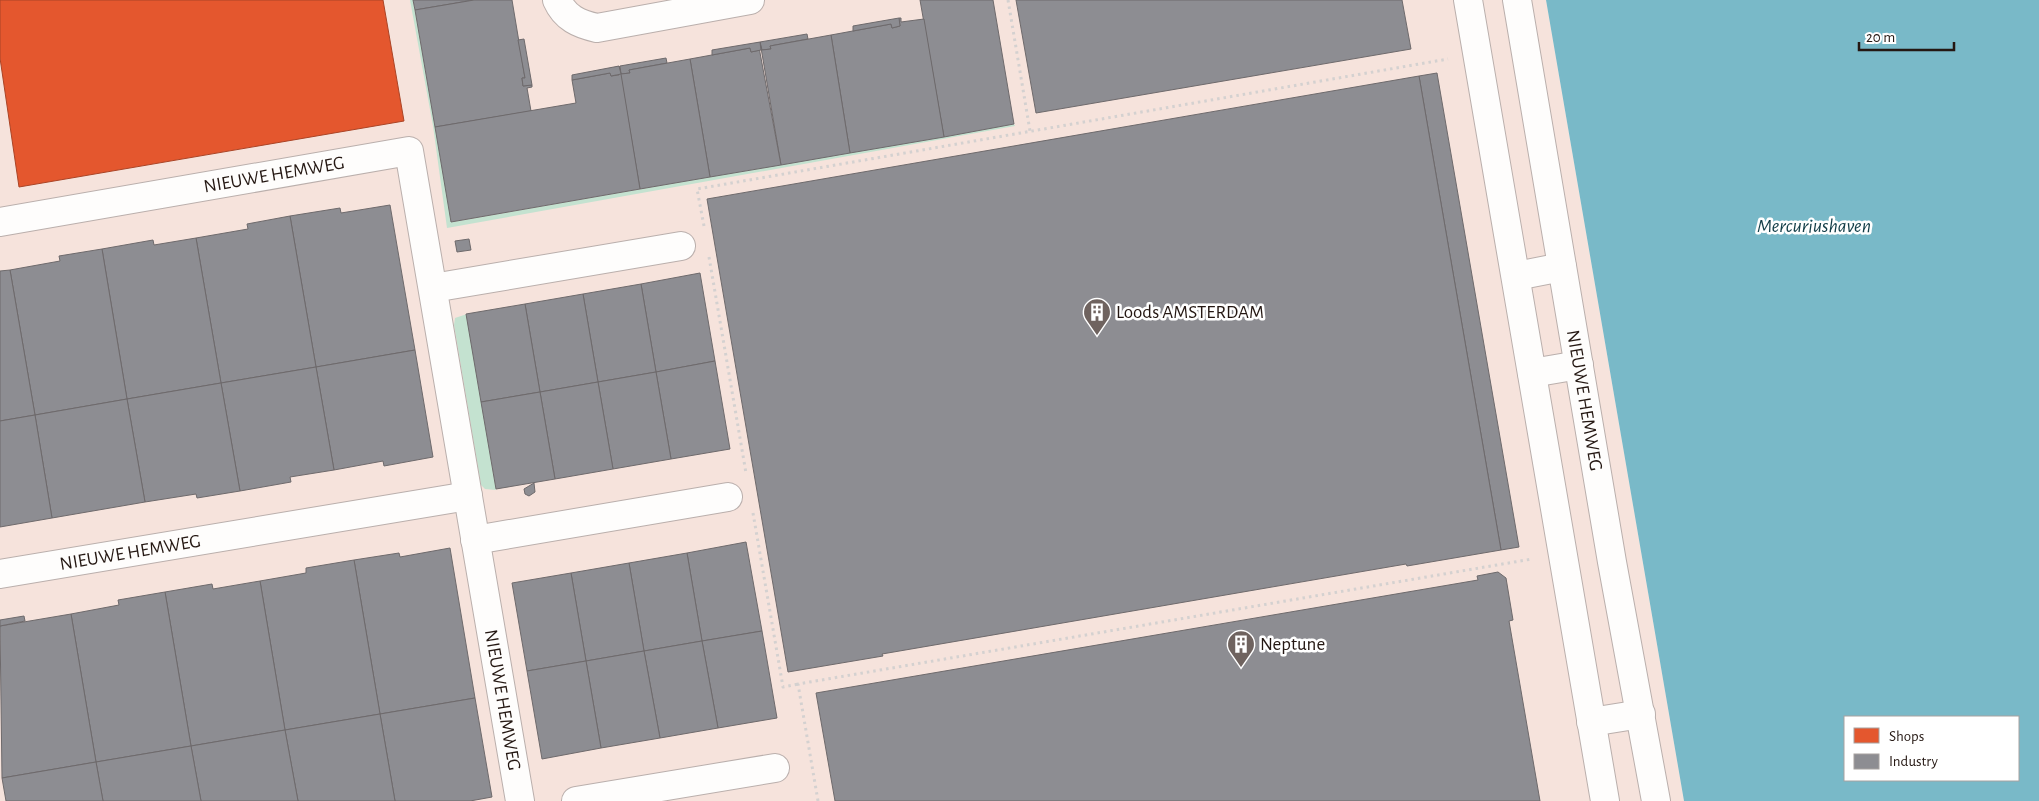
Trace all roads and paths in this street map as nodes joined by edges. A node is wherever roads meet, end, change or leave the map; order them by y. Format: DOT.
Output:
graph roads {
  1 [pos="557,0"];
  2 [pos="750,0"];
  3 [pos="1008,0"];
  4 [pos="1468,0"];
  5 [pos="1517,0"];
  6 [pos="1478,53"];
  7 [pos="1030,131"];
  8 [pos="0,222"];
  9 [pos="704,228"];
  10 [pos="694,247"];
  11 [pos="1562,267"];
  12 [pos="1516,276"];
  13 [pos="433,288"];
  14 [pos="1579,365"];
  15 [pos="1532,373"];
  16 [pos="738,490"];
  17 [pos="468,496"];
  18 [pos="753,511"];
  19 [pos="475,540"];
  20 [pos="1563,554"];
  21 [pos="0,574"];
  22 [pos="798,684"];
  23 [pos="1641,714"];
  24 [pos="1591,722"];
  25 [pos="775,768"];
  26 [pos="520,801"];
  27 [pos="576,801"];
  28 [pos="818,801"];
  29 [pos="1605,801"];
  30 [pos="1656,801"];
  1 -- 2 [label="street"];
  3 -- 7 [label="path"];
  4 -- 6 [label="street"];
  5 -- 11 [label="street, NIEUWE HEMWEG"];
  6 -- 7 [label="path"];
  6 -- 12 [label="street"];
  7 -- 9 [label="path"];
  8 -- 13 [label="street, NIEUWE HEMWEG"];
  10 -- 13 [label="street"];
  10 -- 16 [label="path"];
  11 -- 12 [label="street"];
  11 -- 14 [label="street, NIEUWE HEMWEG"];
  12 -- 15 [label="street"];
  13 -- 17 [label="street, NIEUWE HEMWEG"];
  14 -- 15 [label="street"];
  14 -- 23 [label="street, NIEUWE HEMWEG"];
  15 -- 20 [label="street"];
  16 -- 19 [label="street"];
  17 -- 19 [label="street, NIEUWE HEMWEG"];
  17 -- 21 [label="street, NIEUWE HEMWEG"];
  18 -- 22 [label="path"];
  19 -- 26 [label="street, NIEUWE HEMWEG"];
  20 -- 22 [label="path"];
  20 -- 24 [label="street"];
  22 -- 28 [label="path"];
  23 -- 24 [label="street"];
  23 -- 30 [label="street, NIEUWE HEMWEG"];
  24 -- 29 [label="street"];
  25 -- 27 [label="street"];
}
